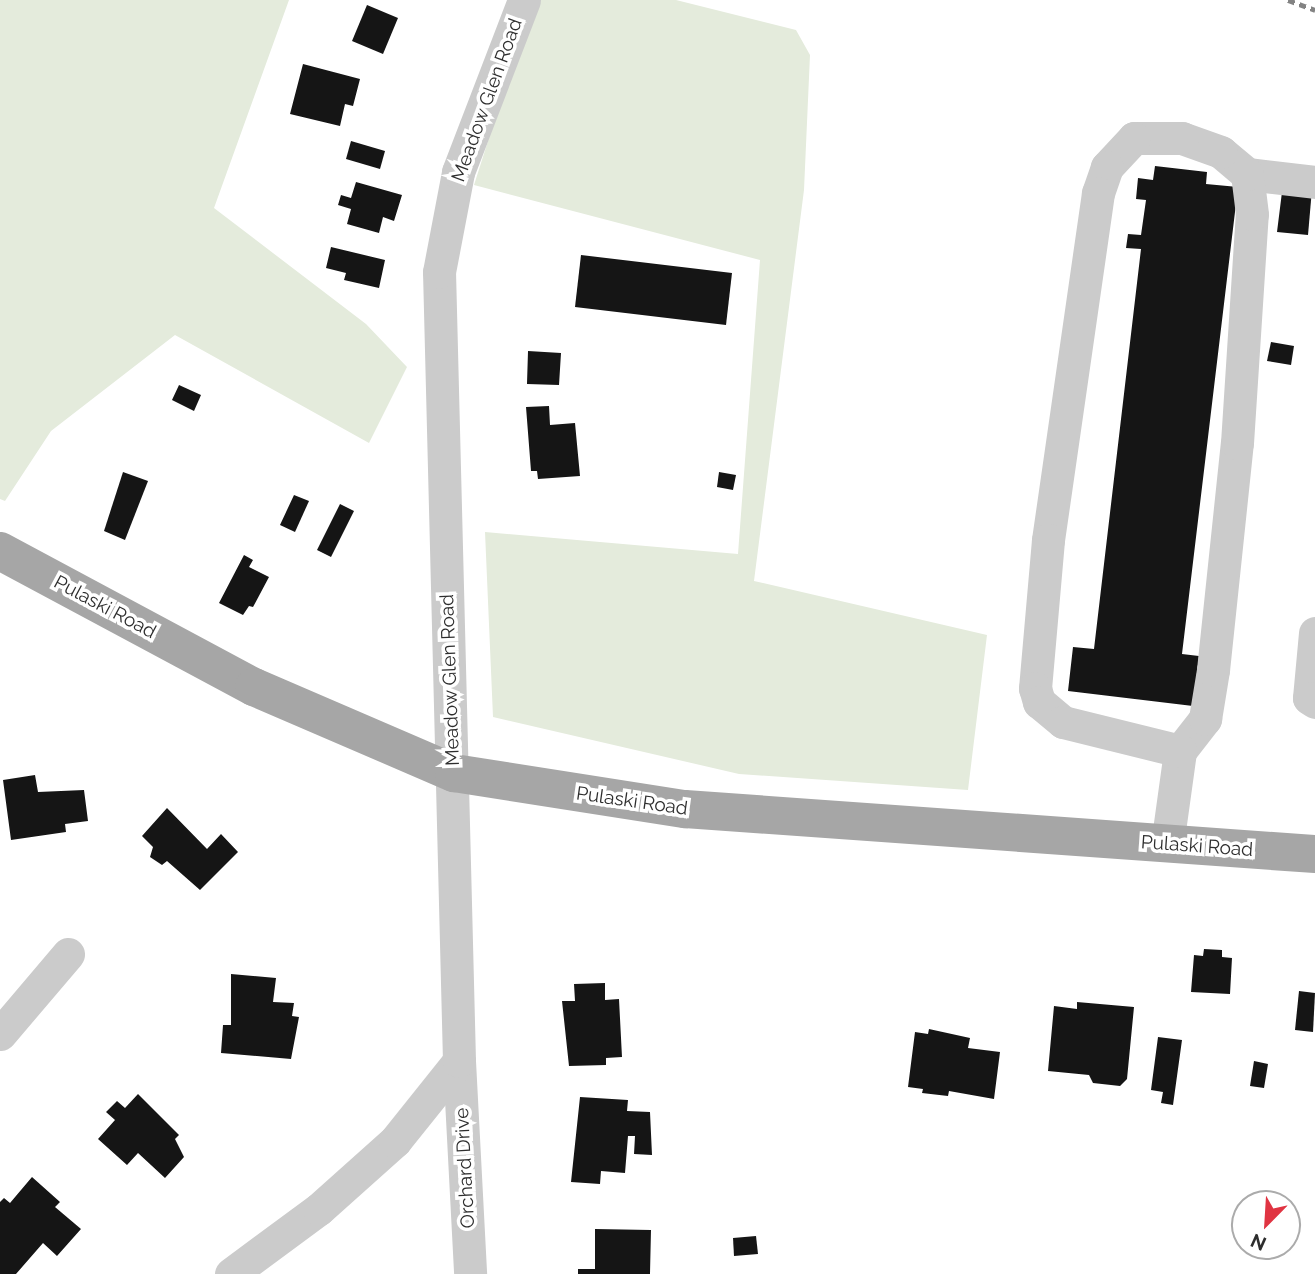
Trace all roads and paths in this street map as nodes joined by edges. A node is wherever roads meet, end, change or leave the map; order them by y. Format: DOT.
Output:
graph roads {
  1 [pos="524,0"];
  2 [pos="1247,174"];
  3 [pos="1315,182"];
  4 [pos="0,551"];
  5 [pos="1315,633"];
  6 [pos="1315,702"];
  7 [pos="1180,751"];
  8 [pos="454,773"];
  9 [pos="1167,845"];
  10 [pos="1315,854"];
  11 [pos="68,954"];
  12 [pos="0,1034"];
  13 [pos="459,1062"];
  14 [pos="231,1274"];
  15 [pos="470,1274"];
  1 -- 8 [label="street, Meadow Glen Road"];
  2 -- 3 [label="street"];
  2 -- 7 [label="street"];
  2 -- 7 [label="street"];
  4 -- 8 [label="main road, Pulaski Road"];
  5 -- 6 [label="street"];
  7 -- 9 [label="street"];
  8 -- 9 [label="main road, Pulaski Road"];
  8 -- 13 [label="street, Meadow Glen Road"];
  9 -- 10 [label="main road, Pulaski Road"];
  11 -- 12 [label="street"];
  13 -- 14 [label="street"];
  13 -- 15 [label="street, Orchard Drive"];
}
